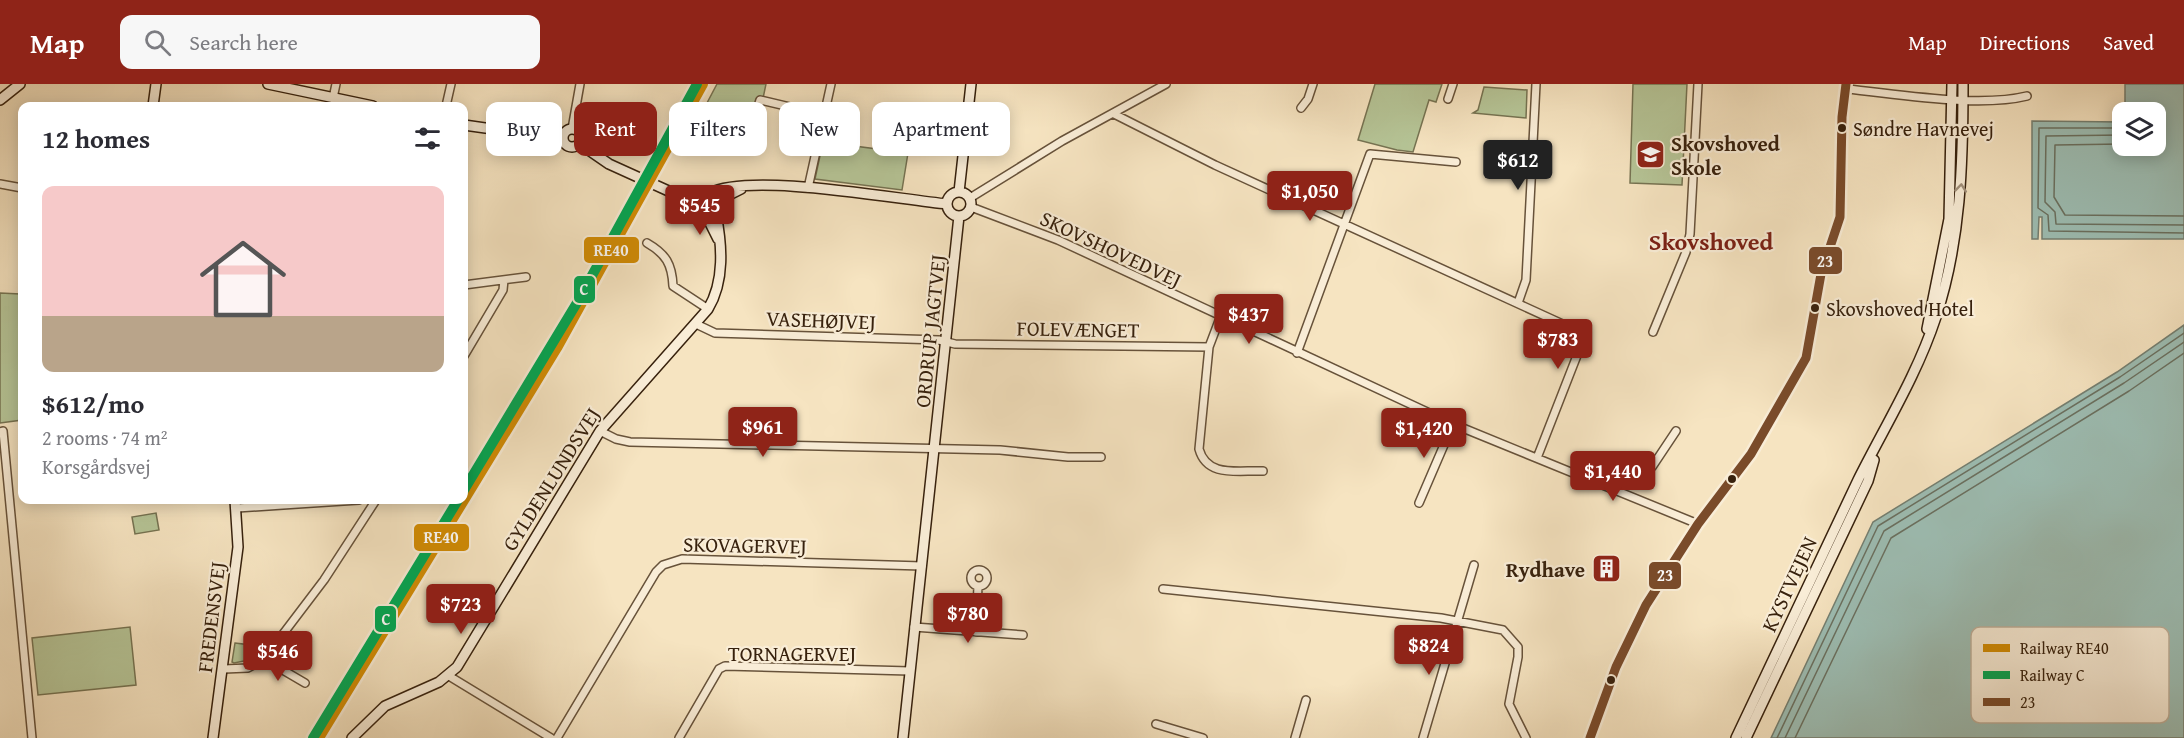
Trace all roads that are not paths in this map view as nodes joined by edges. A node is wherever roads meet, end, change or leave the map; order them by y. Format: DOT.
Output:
graph roads {
  1 [pos="20,84"];
  2 [pos="156,84"];
  3 [pos="268,84"];
  4 [pos="336,84"];
  5 [pos="451,84"];
  6 [pos="580,84"];
  7 [pos="831,84"];
  8 [pos="971,84"];
  9 [pos="1166,84"];
  10 [pos="1313,84"];
  11 [pos="1453,84"];
  12 [pos="1536,84"];
  13 [pos="1698,84"];
  14 [pos="1952,84"];
  15 [pos="1963,84"];
  16 [pos="1847,86"];
  17 [pos="2028,96"];
  18 [pos="333,98"];
  19 [pos="1448,99"];
  20 [pos="1952,99"];
  21 [pos="1963,99"];
  22 [pos="0,100"];
  23 [pos="154,102"];
  24 [pos="340,102"];
  25 [pos="447,102"];
  26 [pos="759,102"];
  27 [pos="827,102"];
  28 [pos="779,104"];
  29 [pos="1301,108"];
  30 [pos="1114,114"];
  31 [pos="468,126"];
  32 [pos="572,129"];
  33 [pos="563,139"];
  34 [pos="574,147"];
  35 [pos="597,156"];
  36 [pos="815,156"];
  37 [pos="1456,162"];
  38 [pos="0,184"];
  39 [pos="749,186"];
  40 [pos="18,187"];
  41 [pos="808,188"];
  42 [pos="959,192"];
  43 [pos="710,193"];
  44 [pos="697,199"];
  45 [pos="719,200"];
  46 [pos="970,202"];
  47 [pos="947,204"];
  48 [pos="711,215"];
  49 [pos="959,216"];
  50 [pos="1344,224"];
  51 [pos="647,243"];
  52 [pos="526,277"];
  53 [pos="504,280"];
  54 [pos="468,284"];
  55 [pos="1518,303"];
  56 [pos="708,309"];
  57 [pos="1220,318"];
  58 [pos="696,324"];
  59 [pos="1653,332"];
  60 [pos="947,342"];
  61 [pos="1923,346"];
  62 [pos="1209,347"];
  63 [pos="468,349"];
  64 [pos="1297,353"];
  65 [pos="1453,424"];
  66 [pos="2,431"];
  67 [pos="600,431"];
  68 [pos="1676,431"];
  69 [pos="1878,446"];
  70 [pos="935,450"];
  71 [pos="1101,457"];
  72 [pos="1537,458"];
  73 [pos="1263,471"];
  74 [pos="1615,489"];
  75 [pos="1419,503"];
  76 [pos="236,504"];
  77 [pos="373,504"];
  78 [pos="1698,524"];
  79 [pos="1474,565"];
  80 [pos="922,566"];
  81 [pos="978,586"];
  82 [pos="1163,589"];
  83 [pos="1459,620"];
  84 [pos="914,627"];
  85 [pos="976,632"];
  86 [pos="1023,635"];
  87 [pos="264,659"];
  88 [pos="224,669"];
  89 [pos="910,671"];
  90 [pos="448,676"];
  91 [pos="304,683"];
  92 [pos="1306,700"];
  93 [pos="1156,724"];
  94 [pos="32,738"];
  95 [pos="213,738"];
  96 [pos="352,738"];
  97 [pos="551,738"];
  98 [pos="557,738"];
  99 [pos="679,738"];
  100 [pos="903,738"];
  101 [pos="1203,738"];
  102 [pos="1295,738"];
  103 [pos="1423,738"];
  104 [pos="1526,738"];
  105 [pos="1590,738"];
  106 [pos="1736,738"];
  107 [pos="1746,738"];
  1 -- 22 [label="street"];
  2 -- 23 [label="street"];
  3 -- 18 [label="street"];
  4 -- 18 [label="street"];
  5 -- 25 [label="street"];
  6 -- 32 [label="street"];
  7 -- 27 [label="street"];
  8 -- 42 [label="street"];
  9 -- 30 [label="street"];
  10 -- 29 [label="street"];
  11 -- 19 [label="street"];
  12 -- 55 [label="street"];
  13 -- 59 [label="street"];
  14 -- 20 [label="street, KYSTVEJEN"];
  15 -- 21 [label="street, KYSTVEJEN"];
  16 -- 20 [label="street"];
  16 -- 78 [label="street"];
  17 -- 21 [label="street"];
  18 -- 24 [label="street"];
  20 -- 21 [label="street"];
  20 -- 61 [label="street, KYSTVEJEN"];
  61 -- 21 [label="street, KYSTVEJEN, one-way"];
  26 -- 28 [label="street"];
  30 -- 46 [label="street"];
  30 -- 50 [label="street"];
  31 -- 33 [label="street"];
  32 -- 33 [label="street"];
  33 -- 34 [label="street"];
  35 -- 44 [label="street"];
  36 -- 41 [label="street"];
  37 -- 50 [label="street"];
  38 -- 40 [label="street"];
  39 -- 41 [label="street"];
  39 -- 43 [label="street"];
  39 -- 45 [label="street"];
  41 -- 47 [label="street"];
  42 -- 46 [label="street"];
  42 -- 47 [label="street"];
  43 -- 44 [label="street"];
  43 -- 45 [label="street"];
  44 -- 48 [label="street"];
  45 -- 48 [label="street, GYLDENLUNDSVEJ"];
  46 -- 49 [label="street"];
  46 -- 57 [label="street, SKOVSHOVEDVEJ"];
  47 -- 49 [label="street"];
  48 -- 56 [label="street, GYLDENLUNDSVEJ"];
  49 -- 60 [label="street, ORDRUP JAGTVEJ"];
  50 -- 55 [label="street"];
  50 -- 64 [label="street"];
  51 -- 56 [label="street"];
  52 -- 53 [label="street"];
  53 -- 54 [label="street"];
  53 -- 63 [label="street"];
  55 -- 72 [label="street"];
  56 -- 58 [label="street, GYLDENLUNDSVEJ"];
  57 -- 62 [label="street"];
  57 -- 64 [label="street, SKOVSHOVEDVEJ"];
  58 -- 60 [label="street, VASEHØJVEJ"];
  58 -- 67 [label="street, GYLDENLUNDSVEJ"];
  60 -- 62 [label="street, FOLEVÆNGET"];
  60 -- 70 [label="street, ORDRUP JAGTVEJ"];
  61 -- 69 [label="street, KYSTVEJEN"];
  62 -- 73 [label="street"];
  64 -- 65 [label="street, SKOVSHOVEDVEJ"];
  65 -- 72 [label="street, SKOVSHOVEDVEJ"];
  65 -- 75 [label="street"];
  66 -- 94 [label="street"];
  67 -- 70 [label="street"];
  67 -- 90 [label="street, GYLDENLUNDSVEJ"];
  68 -- 74 [label="street"];
  69 -- 106 [label="street, KYSTVEJEN"];
  69 -- 107 [label="street, KYSTVEJEN"];
  70 -- 71 [label="street"];
  70 -- 80 [label="street, ORDRUP JAGTVEJ"];
  72 -- 74 [label="street, SKOVSHOVEDVEJ"];
  74 -- 78 [label="street, SKOVSHOVEDVEJ"];
  76 -- 88 [label="street, FREDENSVEJ"];
  77 -- 87 [label="street"];
  78 -- 105 [label="street"];
  79 -- 83 [label="street"];
  80 -- 84 [label="street, ORDRUP JAGTVEJ"];
  80 -- 98 [label="street, SKOVAGERVEJ"];
  81 -- 85 [label="street"];
  82 -- 83 [label="street"];
  83 -- 103 [label="street"];
  83 -- 104 [label="street"];
  84 -- 85 [label="street"];
  84 -- 89 [label="street, ORDRUP JAGTVEJ"];
  85 -- 86 [label="street"];
  87 -- 88 [label="street"];
  87 -- 91 [label="street"];
  88 -- 95 [label="street, FREDENSVEJ"];
  89 -- 99 [label="street, TORNAGERVEJ"];
  89 -- 100 [label="street, ORDRUP JAGTVEJ"];
  90 -- 96 [label="street, GYLDENLUNDSVEJ"];
  90 -- 97 [label="street"];
  92 -- 102 [label="street"];
  93 -- 101 [label="street"];
}
